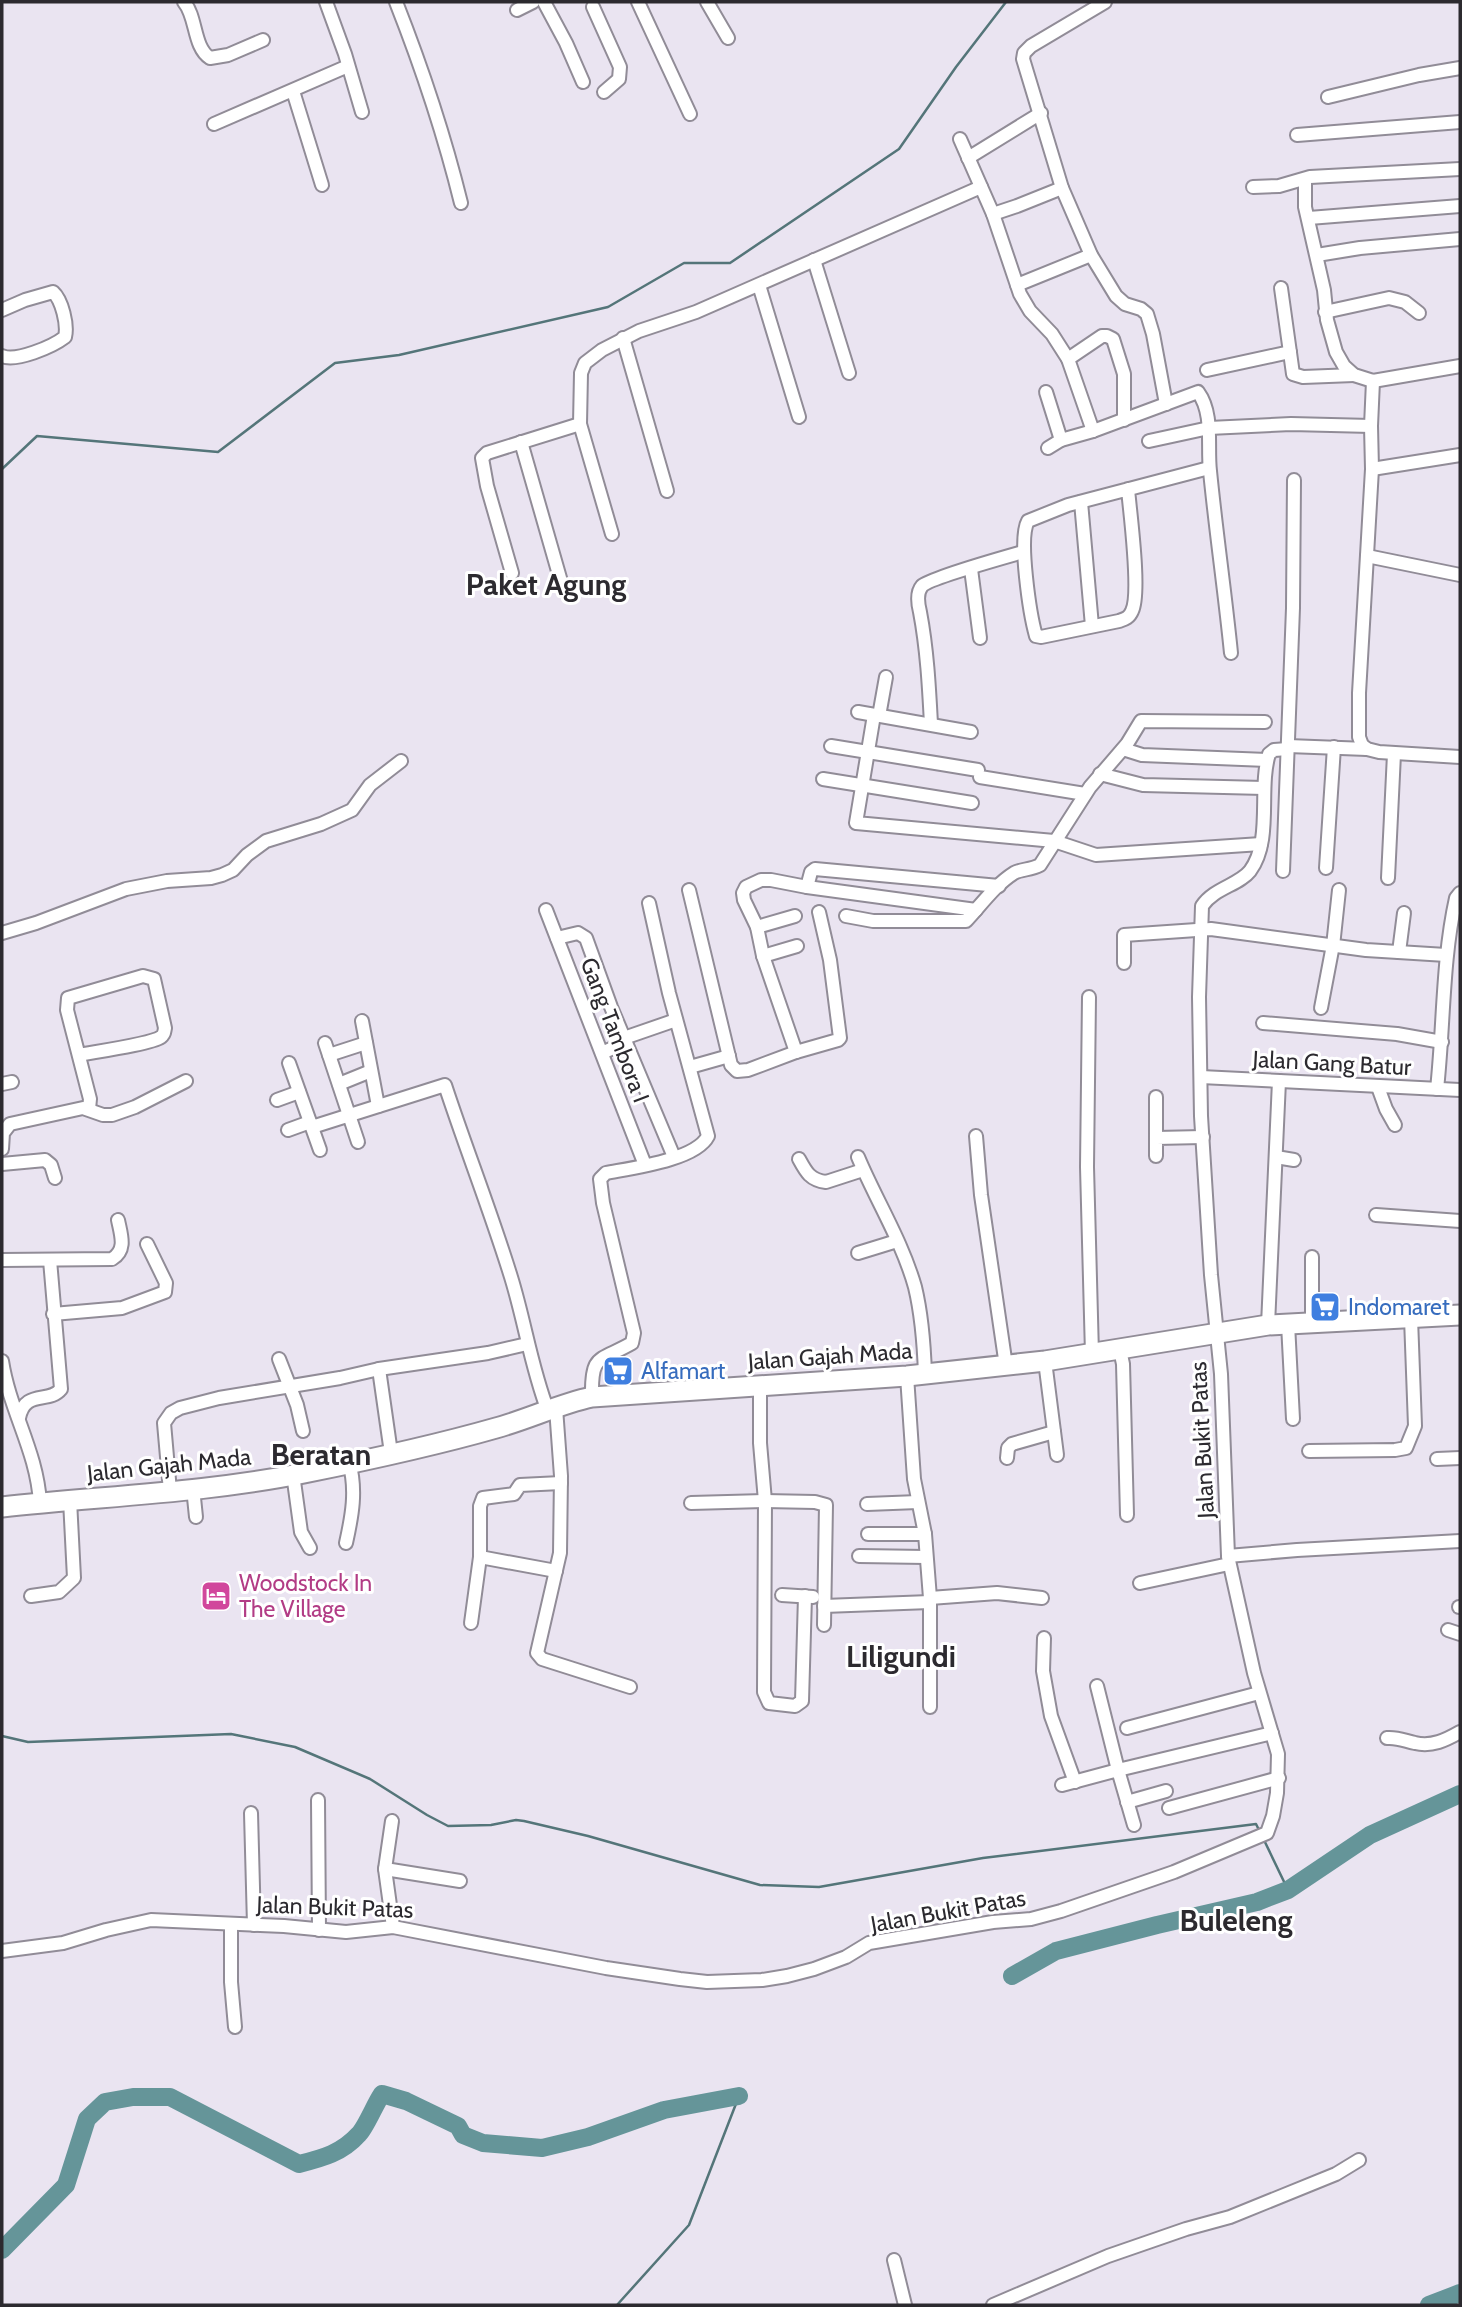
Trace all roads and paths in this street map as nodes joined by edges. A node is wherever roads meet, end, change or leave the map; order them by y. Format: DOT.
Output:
graph roads {
  1 [pos="184,2"];
  2 [pos="326,2"];
  3 [pos="396,2"];
  4 [pos="533,2"];
  5 [pos="544,2"];
  6 [pos="638,2"];
  7 [pos="707,2"];
  8 [pos="1105,2"];
  9 [pos="594,9"];
  10 [pos="517,10"];
  11 [pos="728,38"];
  12 [pos="263,40"];
  13 [pos="348,66"];
  14 [pos="1460,68"];
  15 [pos="583,82"];
  16 [pos="293,91"];
  17 [pos="604,92"];
  18 [pos="1328,97"];
  19 [pos="362,112"];
  20 [pos="1041,113"];
  21 [pos="690,114"];
  22 [pos="1460,122"];
  23 [pos="214,124"];
  24 [pos="1297,135"];
  25 [pos="960,139"];
  26 [pos="968,158"];
  27 [pos="1460,169"];
  28 [pos="1305,180"];
  29 [pos="322,185"];
  30 [pos="981,187"];
  31 [pos="1253,187"];
  32 [pos="1062,188"];
  33 [pos="461,203"];
  34 [pos="1460,206"];
  35 [pos="993,214"];
  36 [pos="1309,218"];
  37 [pos="1460,239"];
  38 [pos="1091,255"];
  39 [pos="1317,255"];
  40 [pos="814,260"];
  41 [pos="759,285"];
  42 [pos="1017,285"];
  43 [pos="1281,288"];
  44 [pos="2,310"];
  45 [pos="1325,312"];
  46 [pos="1419,313"];
  47 [pos="622,338"];
  48 [pos="1290,352"];
  49 [pos="2,356"];
  50 [pos="1068,359"];
  51 [pos="1460,366"];
  52 [pos="1208,370"];
  53 [pos="849,373"];
  54 [pos="1354,375"];
  55 [pos="1373,381"];
  56 [pos="1046,392"];
  57 [pos="1166,404"];
  58 [pos="799,416"];
  59 [pos="1124,420"];
  60 [pos="580,424"];
  61 [pos="1371,426"];
  62 [pos="1209,428"];
  63 [pos="1093,431"];
  64 [pos="1061,440"];
  65 [pos="1149,441"];
  66 [pos="521,442"];
  67 [pos="1048,448"];
  68 [pos="1460,455"];
  69 [pos="1209,468"];
  70 [pos="1372,469"];
  71 [pos="1294,481"];
  72 [pos="1128,489"];
  73 [pos="667,491"];
  74 [pos="1081,502"];
  75 [pos="612,534"];
  76 [pos="1023,552"];
  77 [pos="1367,556"];
  78 [pos="971,569"];
  79 [pos="512,573"];
  80 [pos="1460,575"];
  81 [pos="562,585"];
  82 [pos="1092,626"];
  83 [pos="980,638"];
  84 [pos="1231,653"];
  85 [pos="886,677"];
  86 [pos="858,712"];
  87 [pos="877,715"];
  88 [pos="1265,723"];
  89 [pos="931,724"];
  90 [pos="971,732"];
  91 [pos="831,746"];
  92 [pos="1334,747"];
  93 [pos="1288,748"];
  94 [pos="1123,749"];
  95 [pos="1367,749"];
  96 [pos="867,752"];
  97 [pos="1394,754"];
  98 [pos="1460,757"];
  99 [pos="1267,760"];
  100 [pos="401,761"];
  101 [pos="1100,774"];
  102 [pos="823,779"];
  103 [pos="862,785"];
  104 [pos="1264,788"];
  105 [pos="1085,794"];
  106 [pos="972,803"];
  107 [pos="1055,841"];
  108 [pos="1261,844"];
  109 [pos="1326,868"];
  110 [pos="1283,870"];
  111 [pos="1388,878"];
  112 [pos="999,886"];
  113 [pos="807,887"];
  114 [pos="689,890"];
  115 [pos="1339,890"];
  116 [pos="1460,893"];
  117 [pos="649,903"];
  118 [pos="547,910"];
  119 [pos="976,910"];
  120 [pos="819,912"];
  121 [pos="1404,913"];
  122 [pos="795,916"];
  123 [pos="846,916"];
  124 [pos="757,927"];
  125 [pos="1201,929"];
  126 [pos="2,933"];
  127 [pos="557,938"];
  128 [pos="797,946"];
  129 [pos="1333,946"];
  130 [pos="1399,952"];
  131 [pos="1446,955"];
  132 [pos="763,956"];
  133 [pos="1124,964"];
  134 [pos="1089,997"];
  135 [pos="1321,1008"];
  136 [pos="676,1020"];
  137 [pos="362,1021"];
  138 [pos="1263,1023"];
  139 [pos="625,1040"];
  140 [pos="1443,1042"];
  141 [pos="366,1043"];
  142 [pos="796,1052"];
  143 [pos="602,1053"];
  144 [pos="79,1055"];
  145 [pos="729,1056"];
  146 [pos="289,1063"];
  147 [pos="690,1067"];
  148 [pos="371,1071"];
  149 [pos="1201,1077"];
  150 [pos="186,1081"];
  151 [pos="1279,1081"];
  152 [pos="339,1084"];
  153 [pos="1378,1087"];
  154 [pos="1437,1089"];
  155 [pos="1460,1090"];
  156 [pos="299,1092"];
  157 [pos="1156,1097"];
  158 [pos="277,1100"];
  159 [pos="378,1106"];
  160 [pos="89,1109"];
  161 [pos="349,1115"];
  162 [pos="311,1124"];
  163 [pos="1395,1125"];
  164 [pos="288,1130"];
  165 [pos="976,1136"];
  166 [pos="1156,1138"];
  167 [pos="1203,1138"];
  168 [pos="358,1142"];
  169 [pos="2,1149"];
  170 [pos="320,1150"];
  171 [pos="1156,1156"];
  172 [pos="674,1157"];
  173 [pos="858,1157"];
  174 [pos="1276,1157"];
  175 [pos="799,1159"];
  176 [pos="1294,1160"];
  177 [pos="2,1164"];
  178 [pos="645,1165"];
  179 [pos="863,1170"];
  180 [pos="55,1178"];
  181 [pos="1376,1215"];
  182 [pos="118,1220"];
  183 [pos="1460,1221"];
  184 [pos="897,1241"];
  185 [pos="147,1244"];
  186 [pos="858,1253"];
  187 [pos="1312,1257"];
  188 [pos="2,1260"];
  189 [pos="50,1261"];
  190 [pos="54,1314"];
  191 [pos="1460,1315"];
  192 [pos="1411,1318"];
  193 [pos="1312,1323"];
  194 [pos="1288,1324"];
  195 [pos="1268,1325"];
  196 [pos="1216,1334"];
  197 [pos="527,1345"];
  198 [pos="1120,1350"];
  199 [pos="1092,1354"];
  200 [pos="279,1359"];
  201 [pos="2,1361"];
  202 [pos="1045,1361"];
  203 [pos="1006,1366"];
  204 [pos="379,1369"];
  205 [pos="916,1375"];
  206 [pos="760,1385"];
  207 [pos="289,1386"];
  208 [pos="592,1397"];
  209 [pos="552,1409"];
  210 [pos="19,1418"];
  211 [pos="1293,1419"];
  212 [pos="303,1431"];
  213 [pos="1054,1432"];
  214 [pos="1309,1451"];
  215 [pos="391,1453"];
  216 [pos="1057,1455"];
  217 [pos="1007,1458"];
  218 [pos="1460,1458"];
  219 [pos="1437,1459"];
  220 [pos="349,1462"];
  221 [pos="293,1475"];
  222 [pos="561,1483"];
  223 [pos="193,1488"];
  224 [pos="170,1491"];
  225 [pos="70,1500"];
  226 [pos="765,1501"];
  227 [pos="40,1503"];
  228 [pos="691,1503"];
  229 [pos="918,1503"];
  230 [pos="867,1504"];
  231 [pos="2,1507"];
  232 [pos="1127,1516"];
  233 [pos="196,1517"];
  234 [pos="868,1534"];
  235 [pos="925,1534"];
  236 [pos="1460,1541"];
  237 [pos="346,1543"];
  238 [pos="310,1548"];
  239 [pos="859,1556"];
  240 [pos="926,1557"];
  241 [pos="480,1558"];
  242 [pos="1228,1560"];
  243 [pos="556,1571"];
  244 [pos="1140,1583"];
  245 [pos="782,1595"];
  246 [pos="30,1596"];
  247 [pos="805,1596"];
  248 [pos="1042,1598"];
  249 [pos="930,1600"];
  250 [pos="824,1602"];
  251 [pos="471,1623"];
  252 [pos="824,1625"];
  253 [pos="1044,1638"];
  254 [pos="1097,1686"];
  255 [pos="630,1687"];
  256 [pos="1259,1693"];
  257 [pos="930,1707"];
  258 [pos="1127,1728"];
  259 [pos="1460,1732"];
  260 [pos="1272,1733"];
  261 [pos="1387,1738"];
  262 [pos="1118,1770"];
  263 [pos="1279,1778"];
  264 [pos="1166,1791"];
  265 [pos="318,1800"];
  266 [pos="1127,1802"];
  267 [pos="1168,1808"];
  268 [pos="251,1813"];
  269 [pos="392,1821"];
  270 [pos="1134,1825"];
  271 [pos="385,1869"];
  272 [pos="460,1881"];
  273 [pos="231,1924"];
  274 [pos="254,1925"];
  275 [pos="393,1927"];
  276 [pos="319,1930"];
  277 [pos="2,1951"];
  278 [pos="235,2027"];
  279 [pos="1359,2160"];
  280 [pos="894,2260"];
  281 [pos="905,2305"];
  282 [pos="993,2305"];
  1 -- 12 [label="street"];
  2 -- 13 [label="street"];
  3 -- 33 [label="street"];
  4 -- 10 [label="street"];
  5 -- 15 [label="street"];
  6 -- 21 [label="street"];
  7 -- 11 [label="street"];
  8 -- 20 [label="street"];
  9 -- 17 [label="street"];
  13 -- 16 [label="street"];
  13 -- 19 [label="street"];
  14 -- 18 [label="street"];
  16 -- 23 [label="street"];
  16 -- 29 [label="street"];
  20 -- 26 [label="street"];
  20 -- 32 [label="street"];
  22 -- 24 [label="street"];
  25 -- 26 [label="street"];
  26 -- 30 [label="street"];
  27 -- 28 [label="street"];
  28 -- 31 [label="street"];
  28 -- 36 [label="street"];
  30 -- 35 [label="street"];
  30 -- 40 [label="street"];
  32 -- 35 [label="street"];
  32 -- 38 [label="street"];
  34 -- 36 [label="street"];
  35 -- 42 [label="street"];
  36 -- 39 [label="street"];
  37 -- 39 [label="street"];
  38 -- 42 [label="street"];
  38 -- 57 [label="street"];
  39 -- 45 [label="street"];
  40 -- 41 [label="street"];
  40 -- 53 [label="street"];
  41 -- 47 [label="street"];
  41 -- 58 [label="street"];
  42 -- 50 [label="street"];
  43 -- 48 [label="street"];
  44 -- 49 [label="street"];
  45 -- 46 [label="street"];
  45 -- 54 [label="street"];
  47 -- 60 [label="street"];
  47 -- 73 [label="street"];
  48 -- 52 [label="street"];
  48 -- 54 [label="street"];
  50 -- 59 [label="street"];
  50 -- 63 [label="street"];
  51 -- 55 [label="street"];
  54 -- 55 [label="street"];
  55 -- 61 [label="street"];
  56 -- 64 [label="street"];
  57 -- 59 [label="street"];
  57 -- 62 [label="street"];
  59 -- 63 [label="street"];
  60 -- 66 [label="street"];
  60 -- 75 [label="street"];
  61 -- 62 [label="street"];
  61 -- 70 [label="street"];
  62 -- 65 [label="street"];
  62 -- 69 [label="street"];
  63 -- 64 [label="street"];
  64 -- 67 [label="street"];
  66 -- 79 [label="street"];
  66 -- 81 [label="street"];
  68 -- 70 [label="street"];
  69 -- 72 [label="street"];
  69 -- 84 [label="street"];
  70 -- 77 [label="street"];
  71 -- 93 [label="street"];
  72 -- 74 [label="street"];
  72 -- 82 [label="street"];
  74 -- 76 [label="street"];
  74 -- 82 [label="street"];
  76 -- 78 [label="street"];
  76 -- 82 [label="street"];
  77 -- 80 [label="street"];
  77 -- 95 [label="street"];
  78 -- 83 [label="street"];
  78 -- 89 [label="street"];
  85 -- 87 [label="street"];
  86 -- 87 [label="street"];
  87 -- 89 [label="street"];
  87 -- 96 [label="street"];
  88 -- 94 [label="street"];
  89 -- 90 [label="street"];
  91 -- 96 [label="street"];
  92 -- 93 [label="street"];
  92 -- 95 [label="street"];
  92 -- 109 [label="street"];
  93 -- 99 [label="street"];
  93 -- 110 [label="street"];
  94 -- 99 [label="street"];
  94 -- 101 [label="street"];
  95 -- 97 [label="street"];
  96 -- 103 [label="street"];
  96 -- 105 [label="street"];
  97 -- 98 [label="street"];
  97 -- 111 [label="street"];
  99 -- 104 [label="street"];
  100 -- 126 [label="street"];
  101 -- 104 [label="street"];
  101 -- 105 [label="street"];
  102 -- 103 [label="street"];
  103 -- 106 [label="street"];
  103 -- 107 [label="street"];
  104 -- 108 [label="street"];
  105 -- 107 [label="street"];
  107 -- 108 [label="street"];
  107 -- 112 [label="street"];
  108 -- 125 [label="street"];
  112 -- 113 [label="street"];
  112 -- 119 [label="street"];
  113 -- 119 [label="street"];
  113 -- 124 [label="street"];
  114 -- 145 [label="street"];
  115 -- 129 [label="street"];
  116 -- 131 [label="street"];
  117 -- 136 [label="street"];
  118 -- 127 [label="street, Gang Tambora I"];
  119 -- 123 [label="street"];
  120 -- 142 [label="street"];
  121 -- 130 [label="street"];
  122 -- 124 [label="street"];
  124 -- 132 [label="street"];
  125 -- 129 [label="street"];
  125 -- 133 [label="street"];
  125 -- 149 [label="street"];
  127 -- 139 [label="street"];
  127 -- 143 [label="street, Gang Tambora I"];
  128 -- 132 [label="street"];
  129 -- 130 [label="street"];
  129 -- 135 [label="street"];
  130 -- 131 [label="street"];
  131 -- 140 [label="street"];
  132 -- 142 [label="street"];
  134 -- 199 [label="street"];
  136 -- 139 [label="street"];
  136 -- 147 [label="street"];
  137 -- 141 [label="street"];
  138 -- 140 [label="street"];
  139 -- 143 [label="street"];
  139 -- 172 [label="street"];
  140 -- 154 [label="street"];
  141 -- 148 [label="street"];
  141 -- 152 [label="street"];
  142 -- 145 [label="street"];
  143 -- 178 [label="street, Gang Tambora I"];
  144 -- 144 [label="street"];
  144 -- 160 [label="street"];
  145 -- 147 [label="street"];
  146 -- 156 [label="street"];
  147 -- 172 [label="street"];
  148 -- 152 [label="street"];
  148 -- 159 [label="street"];
  149 -- 151 [label="street, Jalan Gang Batur"];
  149 -- 167 [label="street"];
  150 -- 160 [label="street"];
  151 -- 153 [label="street, Jalan Gang Batur"];
  151 -- 174 [label="street"];
  152 -- 161 [label="street"];
  153 -- 154 [label="street, Jalan Gang Batur"];
  153 -- 163 [label="street"];
  154 -- 155 [label="street, Jalan Gang Batur"];
  156 -- 158 [label="street"];
  156 -- 162 [label="street"];
  157 -- 166 [label="street"];
  159 -- 161 [label="street"];
  159 -- 197 [label="street"];
  160 -- 169 [label="street"];
  161 -- 162 [label="street"];
  161 -- 168 [label="street"];
  162 -- 164 [label="street"];
  162 -- 170 [label="street"];
  165 -- 203 [label="street"];
  166 -- 167 [label="street"];
  166 -- 171 [label="street"];
  167 -- 196 [label="street"];
  172 -- 178 [label="street"];
  173 -- 179 [label="street"];
  174 -- 176 [label="street"];
  174 -- 195 [label="street"];
  175 -- 179 [label="street"];
  177 -- 180 [label="street"];
  178 -- 208 [label="street"];
  179 -- 184 [label="street"];
  181 -- 183 [label="street"];
  182 -- 189 [label="street"];
  184 -- 186 [label="street"];
  184 -- 205 [label="street"];
  185 -- 190 [label="street"];
  187 -- 193 [label="street"];
  188 -- 189 [label="street"];
  189 -- 190 [label="street"];
  190 -- 210 [label="street"];
  191 -- 192 [label="highway, Jalan Gajah Mada"];
  192 -- 193 [label="highway, Jalan Gajah Mada"];
  192 -- 214 [label="street"];
  193 -- 194 [label="highway, Jalan Gajah Mada"];
  194 -- 195 [label="highway, Jalan Gajah Mada"];
  194 -- 211 [label="street"];
  195 -- 196 [label="highway, Jalan Gajah Mada"];
  196 -- 198 [label="highway, Jalan Gajah Mada"];
  196 -- 242 [label="street, Jalan Bukit Patas"];
  197 -- 204 [label="street"];
  197 -- 209 [label="street"];
  198 -- 199 [label="highway, Jalan Gajah Mada"];
  198 -- 232 [label="street"];
  199 -- 202 [label="highway, Jalan Gajah Mada"];
  200 -- 207 [label="street"];
  201 -- 210 [label="street"];
  202 -- 203 [label="highway, Jalan Gajah Mada"];
  202 -- 213 [label="street"];
  203 -- 205 [label="highway, Jalan Gajah Mada"];
  204 -- 207 [label="street"];
  204 -- 215 [label="street"];
  205 -- 206 [label="highway, Jalan Gajah Mada"];
  205 -- 229 [label="street"];
  206 -- 208 [label="highway, Jalan Gajah Mada"];
  206 -- 226 [label="street"];
  207 -- 212 [label="street"];
  207 -- 224 [label="street"];
  208 -- 209 [label="highway, Jalan Gajah Mada"];
  209 -- 215 [label="highway, Jalan Gajah Mada"];
  209 -- 222 [label="street"];
  210 -- 227 [label="street"];
  213 -- 216 [label="street"];
  213 -- 217 [label="street"];
  215 -- 220 [label="highway, Jalan Gajah Mada"];
  218 -- 219 [label="street"];
  220 -- 221 [label="highway, Jalan Gajah Mada"];
  220 -- 237 [label="street"];
  221 -- 223 [label="highway, Jalan Gajah Mada"];
  221 -- 238 [label="street"];
  222 -- 241 [label="street"];
  222 -- 243 [label="street"];
  223 -- 224 [label="highway, Jalan Gajah Mada"];
  223 -- 233 [label="street"];
  224 -- 225 [label="highway, Jalan Gajah Mada"];
  225 -- 227 [label="highway, Jalan Gajah Mada"];
  225 -- 246 [label="street"];
  226 -- 228 [label="street"];
  226 -- 247 [label="street"];
  226 -- 250 [label="street"];
  227 -- 231 [label="highway, Jalan Gajah Mada"];
  229 -- 230 [label="street"];
  229 -- 235 [label="street"];
  234 -- 235 [label="street"];
  235 -- 240 [label="street"];
  236 -- 242 [label="street"];
  239 -- 240 [label="street"];
  240 -- 249 [label="street"];
  241 -- 243 [label="street"];
  241 -- 251 [label="street"];
  242 -- 244 [label="street"];
  242 -- 256 [label="street, Jalan Bukit Patas"];
  243 -- 255 [label="street"];
  245 -- 247 [label="street"];
  247 -- 250 [label="street"];
  248 -- 249 [label="street"];
  249 -- 250 [label="street"];
  249 -- 257 [label="street"];
  250 -- 252 [label="street"];
  253 -- 262 [label="street"];
  254 -- 262 [label="street"];
  256 -- 258 [label="street"];
  256 -- 260 [label="street, Jalan Bukit Patas"];
  259 -- 261 [label="street"];
  260 -- 262 [label="street"];
  260 -- 263 [label="street, Jalan Bukit Patas"];
  262 -- 266 [label="street"];
  263 -- 267 [label="street"];
  263 -- 275 [label="street, Jalan Bukit Patas"];
  264 -- 266 [label="street"];
  265 -- 276 [label="street"];
  266 -- 270 [label="street"];
  268 -- 274 [label="street"];
  269 -- 271 [label="street"];
  271 -- 272 [label="street"];
  271 -- 275 [label="street"];
  273 -- 274 [label="street, Jalan Bukit Patas"];
  273 -- 277 [label="street, Jalan Bukit Patas"];
  273 -- 278 [label="street"];
  274 -- 276 [label="street, Jalan Bukit Patas"];
  275 -- 276 [label="street, Jalan Bukit Patas"];
  279 -- 282 [label="street"];
  280 -- 281 [label="street"];
}
